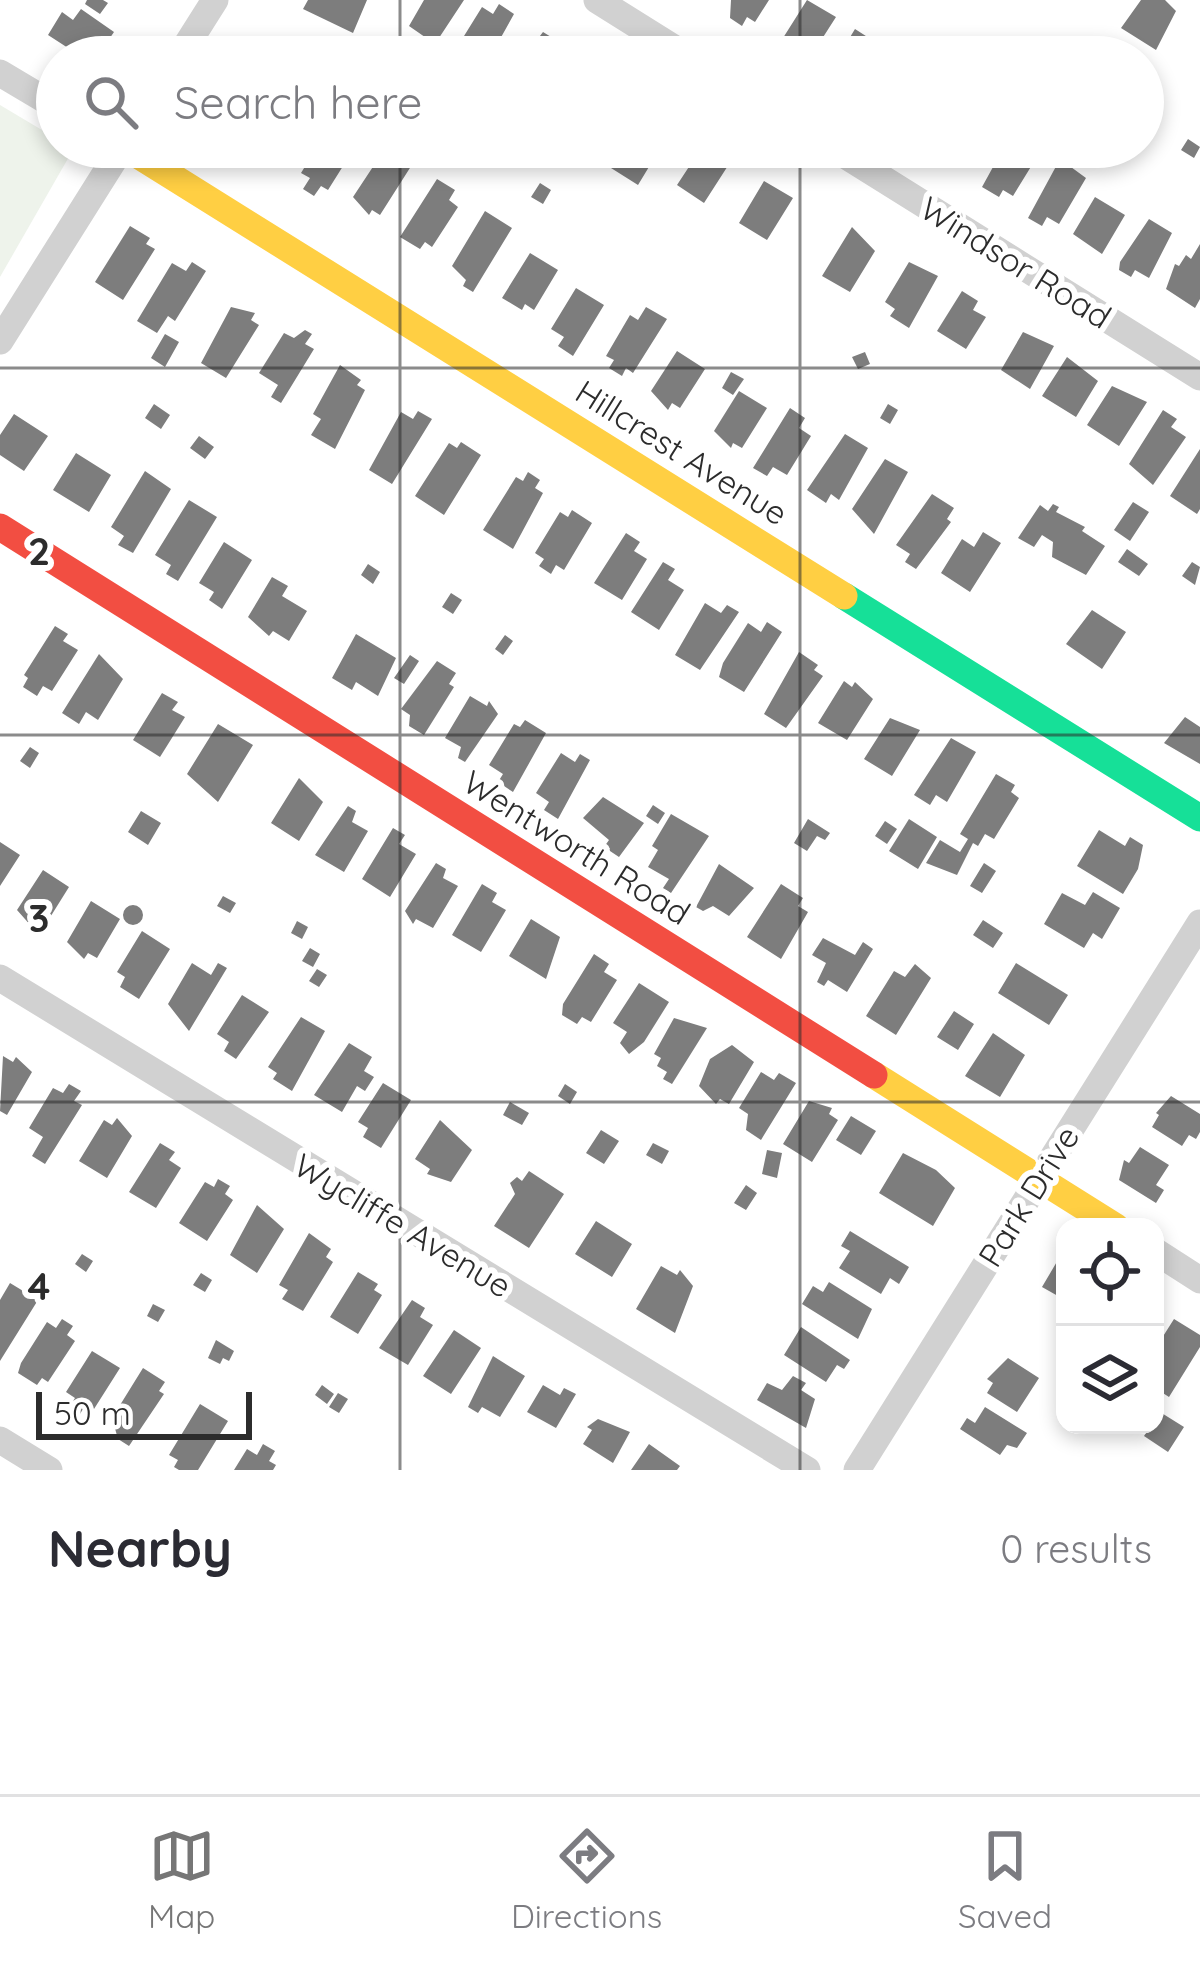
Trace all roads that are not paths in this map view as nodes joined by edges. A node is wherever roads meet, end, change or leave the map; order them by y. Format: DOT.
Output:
graph roads {
  1 [pos="215,0"];
  2 [pos="597,0"];
  3 [pos="192,36"];
  4 [pos="654,36"];
  5 [pos="0,73"];
  6 [pos="36,94"];
  7 [pos="111,168"];
  8 [pos="158,168"];
  9 [pos="866,168"];
  10 [pos="0,341"];
  11 [pos="1200,377"];
  12 [pos="0,527"];
  13 [pos="1200,818"];
  14 [pos="1200,922"];
  15 [pos="0,978"];
  16 [pos="1039,1179"];
  17 [pos="1102,1218"];
  18 [pos="1164,1258"];
  19 [pos="1200,1280"];
  20 [pos="0,1440"];
  21 [pos="49,1470"];
  22 [pos="808,1470"];
  23 [pos="857,1470"];
  1 -- 3 [label="street"];
  2 -- 4 [label="street"];
  5 -- 6 [label="street"];
  7 -- 10 [label="street"];
  8 -- 13 [label="street, Hillcrest Avenue"];
  9 -- 11 [label="street, Windsor Road"];
  12 -- 16 [label="street, Wentworth Road"];
  14 -- 16 [label="street, Park Drive"];
  15 -- 22 [label="street, Wycliffe Avenue"];
  16 -- 17 [label="street, Wentworth Road"];
  16 -- 23 [label="street, Park Drive"];
  18 -- 19 [label="street"];
  20 -- 21 [label="street"];
}
